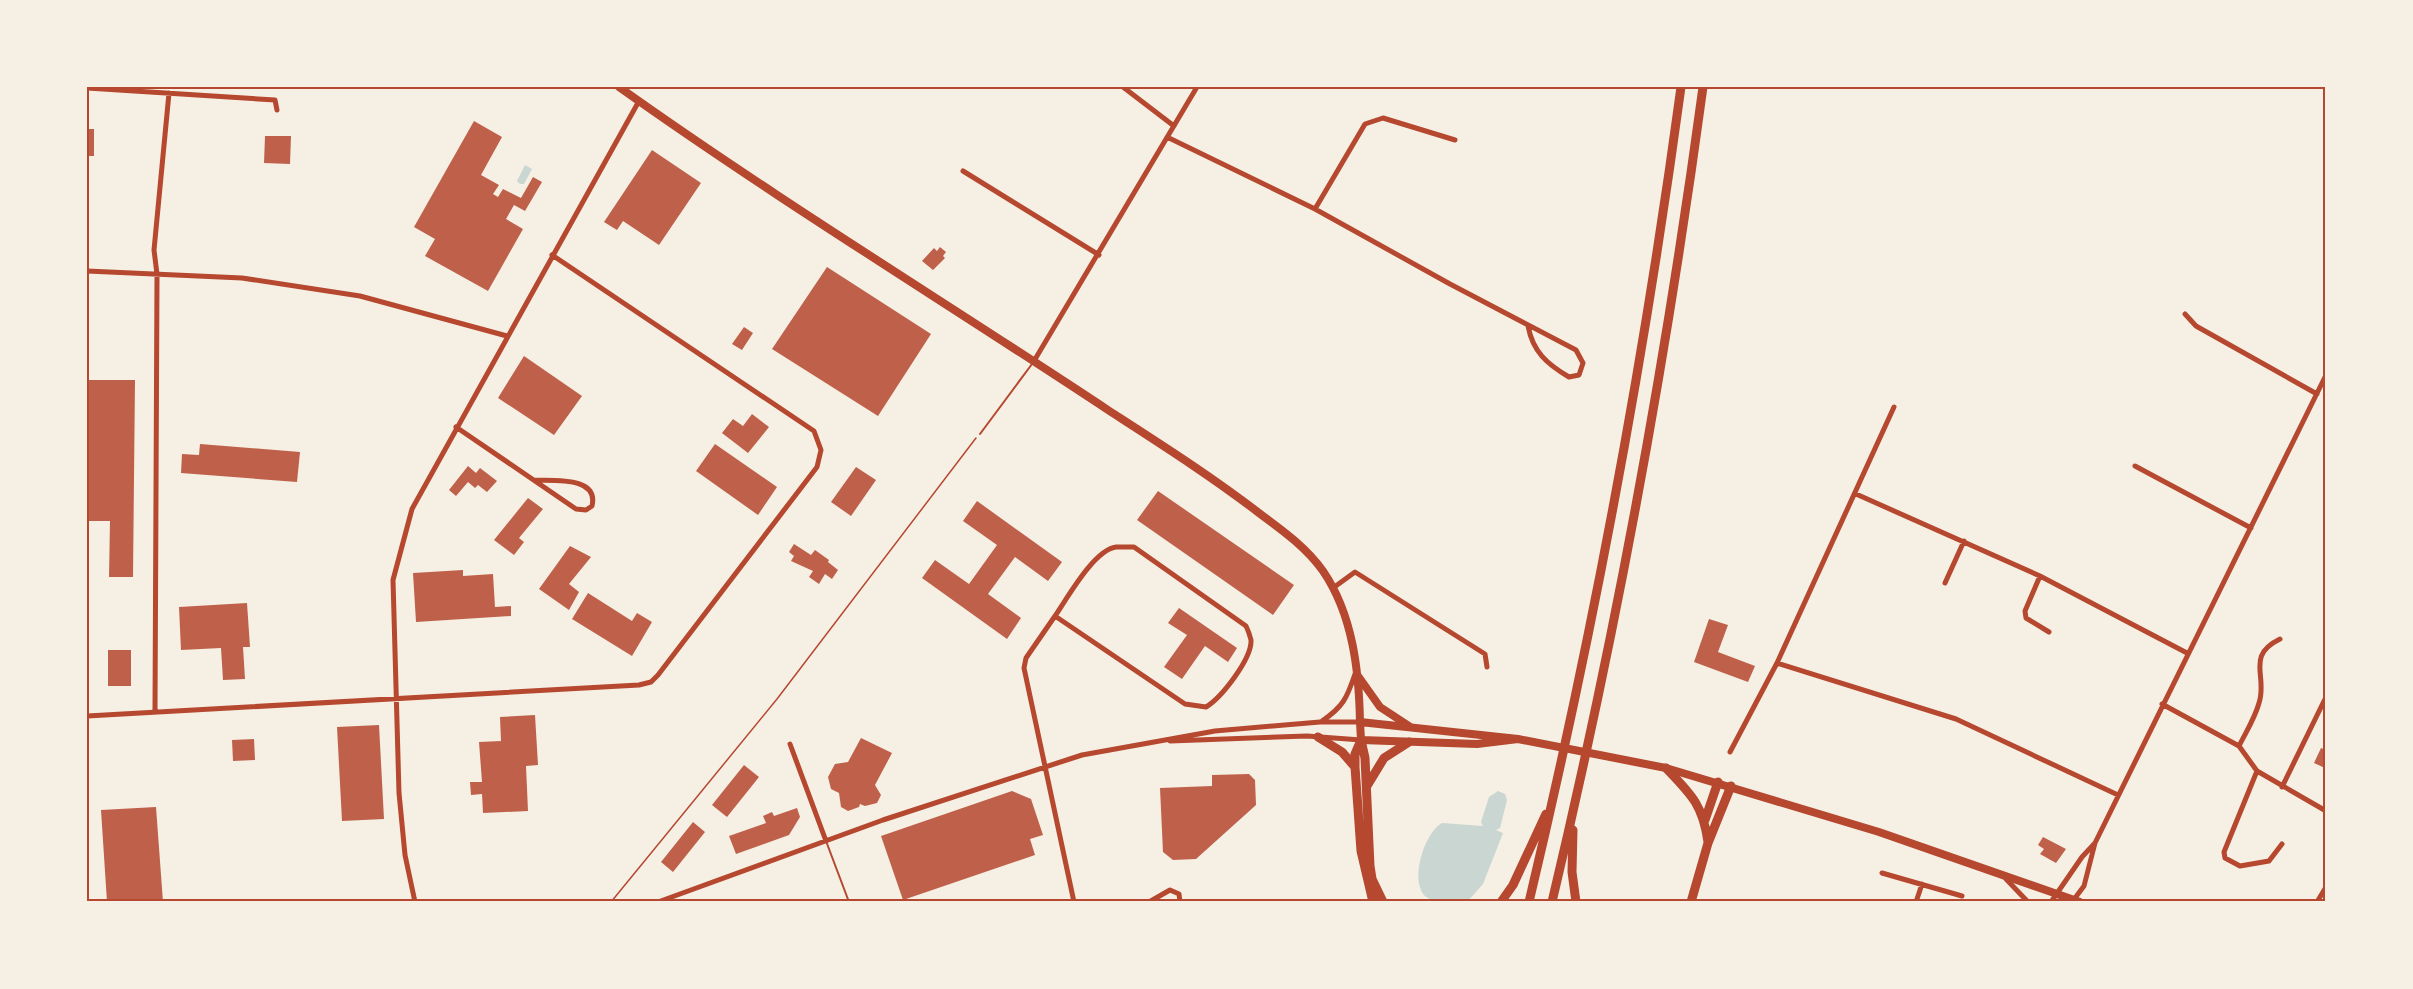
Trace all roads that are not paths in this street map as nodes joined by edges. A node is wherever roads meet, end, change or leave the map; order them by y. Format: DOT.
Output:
graph roads {
  1 [pos="619,87"];
  2 [pos="1123,87"];
  3 [pos="1197,87"];
  4 [pos="1681,87"];
  5 [pos="1703,87"];
  6 [pos="87,88"];
  7 [pos="169,93"];
  8 [pos="639,101"];
  9 [pos="277,110"];
  10 [pos="1174,126"];
  11 [pos="1167,137"];
  12 [pos="1455,141"];
  13 [pos="963,171"];
  14 [pos="1315,209"];
  15 [pos="552,255"];
  16 [pos="1099,255"];
  17 [pos="87,271"];
  18 [pos="157,274"];
  19 [pos="2185,314"];
  20 [pos="1528,326"];
  21 [pos="507,336"];
  22 [pos="1034,361"];
  23 [pos="2326,375"];
  24 [pos="2317,394"];
  25 [pos="1894,407"];
  26 [pos="456,427"];
  27 [pos="980,434"];
  28 [pos="2135,466"];
  29 [pos="534,480"];
  30 [pos="1856,494"];
  31 [pos="2251,528"];
  32 [pos="1964,541"];
  33 [pos="2040,576"];
  34 [pos="1945,583"];
  35 [pos="1333,588"];
  36 [pos="1055,616"];
  37 [pos="2049,632"];
  38 [pos="2280,639"];
  39 [pos="2187,653"];
  40 [pos="1777,663"];
  41 [pos="1487,667"];
  42 [pos="1356,673"];
  43 [pos="2326,697"];
  44 [pos="397,699"];
  45 [pos="2162,704"];
  46 [pos="155,712"];
  47 [pos="87,716"];
  48 [pos="1320,722"];
  49 [pos="1360,722"];
  50 [pos="1409,726"];
  51 [pos="1318,737"];
  52 [pos="1519,739"];
  53 [pos="1163,740"];
  54 [pos="1361,740"];
  55 [pos="1409,742"];
  56 [pos="790,744"];
  57 [pos="2239,746"];
  58 [pos="1730,752"];
  59 [pos="1044,766"];
  60 [pos="1355,767"];
  61 [pos="1666,768"];
  62 [pos="2257,771"];
  63 [pos="1718,782"];
  64 [pos="1731,786"];
  65 [pos="2282,787"];
  66 [pos="1366,789"];
  67 [pos="1555,793"];
  68 [pos="2118,795"];
  69 [pos="1574,810"];
  70 [pos="2326,811"];
  71 [pos="1705,820"];
  72 [pos="826,841"];
  73 [pos="1708,843"];
  74 [pos="2096,843"];
  75 [pos="2282,844"];
  76 [pos="1882,873"];
  77 [pos="2001,873"];
  78 [pos="1922,884"];
  79 [pos="2326,886"];
  80 [pos="2058,893"];
  81 [pos="1962,896"];
  82 [pos="2076,901"];
  83 [pos="415,902"];
  84 [pos="658,902"];
  85 [pos="849,902"];
  86 [pos="1074,902"];
  87 [pos="1149,902"];
  88 [pos="1180,902"];
  89 [pos="1373,902"];
  90 [pos="1383,902"];
  91 [pos="1501,902"];
  92 [pos="1529,902"];
  93 [pos="1552,902"];
  94 [pos="1576,902"];
  95 [pos="1690,902"];
  96 [pos="1916,902"];
  97 [pos="2028,902"];
  98 [pos="2051,902"];
  99 [pos="2317,902"];
  1 -- 8 [label="main road"];
  2 -- 10 [label="street"];
  3 -- 10 [label="street"];
  4 -- 67 [label="highway"];
  5 -- 69 [label="highway"];
  6 -- 7 [label="street"];
  7 -- 9 [label="street"];
  7 -- 18 [label="street"];
  8 -- 15 [label="street"];
  8 -- 22 [label="main road"];
  10 -- 11 [label="street"];
  11 -- 14 [label="street"];
  11 -- 16 [label="street"];
  12 -- 14 [label="street"];
  13 -- 16 [label="street"];
  14 -- 20 [label="street"];
  15 -- 21 [label="street"];
  15 -- 44 [label="street"];
  16 -- 22 [label="street"];
  17 -- 18 [label="street"];
  18 -- 21 [label="street"];
  18 -- 46 [label="street"];
  19 -- 24 [label="street"];
  20 -- 20 [label="street"];
  21 -- 26 [label="street"];
  22 -- 27 [label="lane"];
  22 -- 35 [label="main road"];
  23 -- 24 [label="street"];
  24 -- 31 [label="street"];
  25 -- 30 [label="street"];
  26 -- 29 [label="street"];
  26 -- 44 [label="street"];
  28 -- 31 [label="street"];
  29 -- 29 [label="street"];
  30 -- 32 [label="street"];
  30 -- 40 [label="street"];
  31 -- 39 [label="street"];
  32 -- 33 [label="street"];
  32 -- 34 [label="street"];
  33 -- 37 [label="street"];
  33 -- 39 [label="street"];
  35 -- 41 [label="street"];
  35 -- 42 [label="main road"];
  36 -- 36 [label="street"];
  36 -- 59 [label="street"];
  38 -- 57 [label="street"];
  39 -- 45 [label="street"];
  40 -- 58 [label="street"];
  40 -- 68 [label="street"];
  42 -- 48 [label="street"];
  42 -- 49 [label="main road"];
  42 -- 50 [label="main road"];
  43 -- 65 [label="street"];
  44 -- 46 [label="street"];
  44 -- 83 [label="street"];
  45 -- 57 [label="street"];
  45 -- 68 [label="street"];
  46 -- 47 [label="street"];
  48 -- 49 [label="street"];
  48 -- 53 [label="street"];
  49 -- 50 [label="main road"];
  49 -- 54 [label="main road"];
  50 -- 52 [label="main road"];
  51 -- 53 [label="street"];
  51 -- 54 [label="street"];
  51 -- 60 [label="highway"];
  52 -- 55 [label="main road"];
  52 -- 61 [label="main road"];
  53 -- 59 [label="street"];
  54 -- 55 [label="main road"];
  54 -- 60 [label="highway"];
  54 -- 66 [label="highway"];
  55 -- 66 [label="highway"];
  56 -- 72 [label="street"];
  57 -- 62 [label="street"];
  59 -- 72 [label="street"];
  59 -- 86 [label="street"];
  60 -- 89 [label="highway"];
  61 -- 63 [label="main road"];
  61 -- 71 [label="highway"];
  62 -- 65 [label="street"];
  62 -- 75 [label="street"];
  63 -- 64 [label="main road"];
  63 -- 71 [label="highway"];
  64 -- 73 [label="highway"];
  64 -- 77 [label="main road"];
  65 -- 70 [label="street"];
  66 -- 90 [label="highway"];
  67 -- 91 [label="highway"];
  67 -- 92 [label="highway"];
  68 -- 74 [label="street"];
  69 -- 93 [label="highway"];
  69 -- 94 [label="highway"];
  71 -- 73 [label="highway"];
  72 -- 84 [label="street"];
  72 -- 85 [label="lane"];
  73 -- 95 [label="highway"];
  74 -- 80 [label="street"];
  74 -- 82 [label="street"];
  76 -- 78 [label="street"];
  77 -- 80 [label="main road"];
  77 -- 97 [label="street"];
  78 -- 81 [label="street"];
  78 -- 96 [label="street"];
  79 -- 99 [label="street"];
  80 -- 82 [label="main road"];
  80 -- 98 [label="street"];
  87 -- 88 [label="street"];
}
